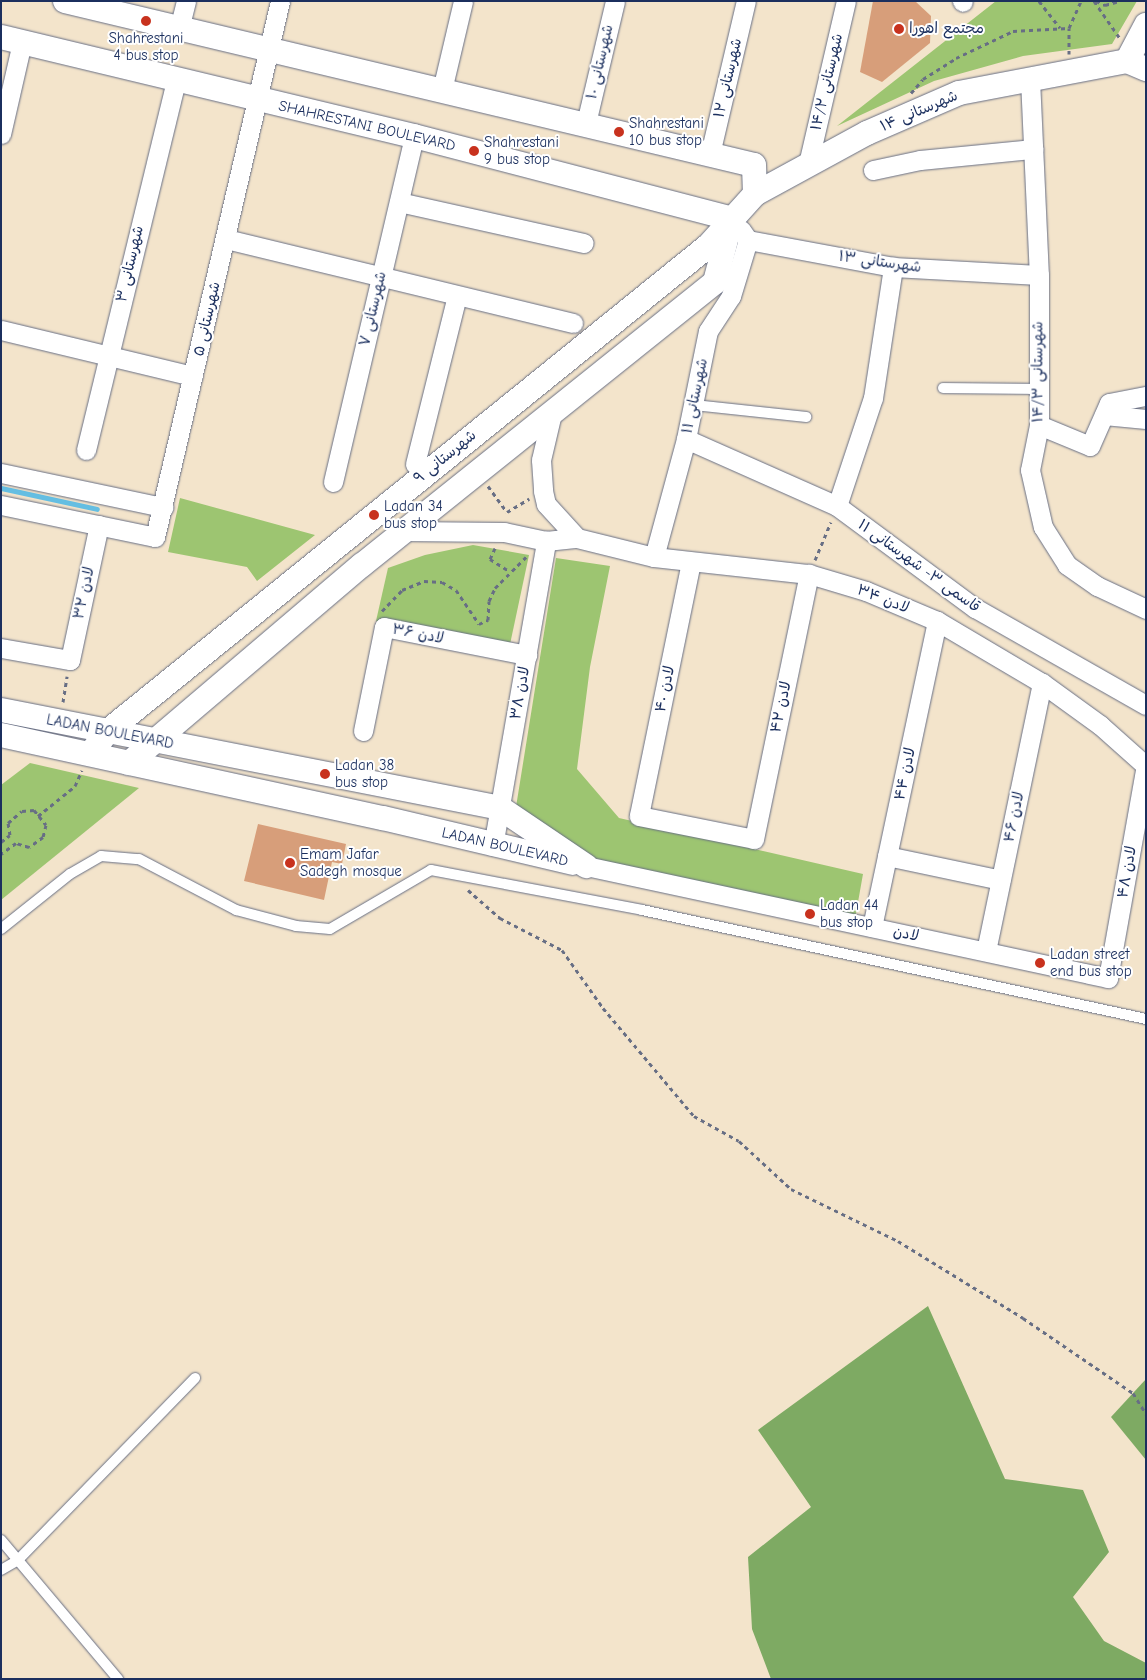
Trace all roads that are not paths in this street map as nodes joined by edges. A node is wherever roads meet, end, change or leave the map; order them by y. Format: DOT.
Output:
graph roads {
  1 [pos="65,1"];
  2 [pos="186,1"];
  3 [pos="280,1"];
  4 [pos="463,1"];
  5 [pos="615,1"];
  6 [pos="746,1"];
  7 [pos="846,1"];
  8 [pos="1146,25"];
  9 [pos="179,29"];
  10 [pos="12,40"];
  11 [pos="268,50"];
  12 [pos="1136,65"];
  13 [pos="1030,79"];
  14 [pos="176,80"];
  15 [pos="442,90"];
  16 [pos="258,100"];
  17 [pos="586,123"];
  18 [pos="1,134"];
  19 [pos="414,136"];
  20 [pos="1033,149"];
  21 [pos="710,154"];
  22 [pos="808,164"];
  23 [pos="873,170"];
  24 [pos="755,194"];
  25 [pos="399,202"];
  26 [pos="732,219"];
  27 [pos="226,239"];
  28 [pos="748,240"];
  29 [pos="584,243"];
  30 [pos="892,267"];
  31 [pos="1039,275"];
  32 [pos="381,277"];
  33 [pos="457,296"];
  34 [pos="573,323"];
  35 [pos="1,330"];
  36 [pos="108,355"];
  37 [pos="193,376"];
  38 [pos="943,388"];
  39 [pos="1038,389"];
  40 [pos="1146,396"];
  41 [pos="694,405"];
  42 [pos="552,413"];
  43 [pos="1104,415"];
  44 [pos="806,417"];
  45 [pos="1146,419"];
  46 [pos="1039,425"];
  47 [pos="686,439"];
  48 [pos="86,450"];
  49 [pos="415,464"];
  50 [pos="1,472"];
  51 [pos="333,482"];
  52 [pos="1,504"];
  53 [pos="837,506"];
  54 [pos="162,507"];
  55 [pos="99,525"];
  56 [pos="404,531"];
  57 [pos="577,538"];
  58 [pos="546,541"];
  59 [pos="654,557"];
  60 [pos="691,562"];
  61 [pos="808,574"];
  62 [pos="1146,609"];
  63 [pos="937,621"];
  64 [pos="1,648"];
  65 [pos="527,655"];
  66 [pos="1042,683"];
  67 [pos="1146,705"];
  68 [pos="1,710"];
  69 [pos="108,731"];
  70 [pos="363,731"];
  71 [pos="1,735"];
  72 [pos="152,740"];
  73 [pos="90,754"];
  74 [pos="129,763"];
  75 [pos="1146,766"];
  76 [pos="500,808"];
  77 [pos="754,839"];
  78 [pos="493,846"];
  79 [pos="888,856"];
  80 [pos="586,866"];
  81 [pos="1001,880"];
  82 [pos="872,927"];
  83 [pos="1,929"];
  84 [pos="986,951"];
  85 [pos="1108,978"];
  86 [pos="1146,1019"];
  87 [pos="195,1378"];
  88 [pos="1,1540"];
  89 [pos="18,1560"];
  90 [pos="1,1570"];
  91 [pos="118,1679"];
  1 -- 9 [label="street"];
  2 -- 9 [label="street"];
  3 -- 11 [label="street, شهرستانی ۵"];
  4 -- 15 [label="street"];
  5 -- 17 [label="street, شهرستانی ۱۰"];
  6 -- 21 [label="street, شهرستانی ۱۲"];
  7 -- 22 [label="street, شهرستانی ۱۴/۲"];
  8 -- 12 [label="street"];
  9 -- 11 [label="street"];
  10 -- 14 [label="street, SHAHRESTANI BOULEVARD"];
  10 -- 18 [label="street"];
  11 -- 15 [label="street"];
  11 -- 16 [label="street, شهرستانی ۵"];
  12 -- 13 [label="street, شهرستانی ۱۴"];
  13 -- 20 [label="street, شهرستانی ۱۴/۳"];
  13 -- 22 [label="street, شهرستانی ۱۴"];
  14 -- 16 [label="street, SHAHRESTANI BOULEVARD"];
  14 -- 36 [label="street, شهرستانی ۳"];
  15 -- 17 [label="street"];
  16 -- 19 [label="street, SHAHRESTANI BOULEVARD"];
  16 -- 27 [label="street, شهرستانی ۵"];
  17 -- 21 [label="street"];
  19 -- 25 [label="street, شهرستانی ۷"];
  19 -- 26 [label="street, SHAHRESTANI BOULEVARD"];
  20 -- 23 [label="street"];
  20 -- 31 [label="street, شهرستانی ۱۴/۳"];
  21 -- 24 [label="street"];
  22 -- 24 [label="street, شهرستانی ۱۴"];
  24 -- 26 [label="street, شهرستانی ۹"];
  25 -- 29 [label="street"];
  25 -- 32 [label="street, شهرستانی ۷"];
  26 -- 28 [label="street"];
  26 -- 42 [label="street"];
  26 -- 69 [label="street, شهرستانی ۹"];
  27 -- 32 [label="street"];
  27 -- 37 [label="street, شهرستانی ۵"];
  28 -- 30 [label="street, شهرستانی ۱۳"];
  28 -- 41 [label="street, شهرستانی ۱۱"];
  30 -- 31 [label="street, شهرستانی ۱۳"];
  30 -- 53 [label="street"];
  31 -- 39 [label="street, شهرستانی ۱۴/۳"];
  32 -- 33 [label="street"];
  32 -- 51 [label="street, شهرستانی ۷"];
  33 -- 34 [label="street"];
  33 -- 49 [label="street"];
  35 -- 36 [label="street"];
  36 -- 37 [label="street"];
  36 -- 48 [label="street, شهرستانی ۳"];
  37 -- 54 [label="street, شهرستانی ۵"];
  38 -- 39 [label="lane"];
  39 -- 46 [label="street, شهرستانی ۱۴/۳"];
  40 -- 43 [label="street"];
  41 -- 44 [label="lane"];
  41 -- 47 [label="street, شهرستانی ۱۱"];
  42 -- 56 [label="street"];
  42 -- 57 [label="street"];
  43 -- 45 [label="street"];
  43 -- 46 [label="street"];
  46 -- 62 [label="street, شهرستانی ۱۴/۳"];
  47 -- 53 [label="street, قاسمی ۳- شهرستانی ۱۱"];
  47 -- 59 [label="street, شهرستانی ۱۱"];
  50 -- 54 [label="street"];
  52 -- 55 [label="street"];
  53 -- 67 [label="street, قاسمی ۳- شهرستانی ۱۱"];
  54 -- 55 [label="street, شهرستانی ۵"];
  55 -- 64 [label="street, لادن ۳۲"];
  56 -- 58 [label="street"];
  56 -- 72 [label="street"];
  57 -- 58 [label="street"];
  57 -- 59 [label="street, لادن ۳۴"];
  58 -- 65 [label="street, لادن ۳۸"];
  59 -- 60 [label="street, لادن ۳۴"];
  60 -- 61 [label="street, لادن ۳۴"];
  60 -- 77 [label="street, لادن ۴۰"];
  61 -- 63 [label="street, لادن ۳۴"];
  61 -- 77 [label="street, لادن ۴۲"];
  63 -- 66 [label="street, لادن ۳۴"];
  63 -- 79 [label="street, لادن ۴۴"];
  65 -- 70 [label="street, لادن ۳۶"];
  65 -- 76 [label="street, لادن ۳۸"];
  66 -- 75 [label="street, لادن ۳۴"];
  66 -- 81 [label="street, لادن ۴۶"];
  68 -- 69 [label="street, LADAN BOULEVARD"];
  69 -- 72 [label="street, LADAN BOULEVARD"];
  69 -- 73 [label="street, شهرستانی ۹"];
  71 -- 73 [label="street, LADAN BOULEVARD"];
  72 -- 74 [label="street"];
  72 -- 76 [label="street, LADAN BOULEVARD"];
  73 -- 74 [label="street, LADAN BOULEVARD"];
  74 -- 78 [label="street, LADAN BOULEVARD"];
  75 -- 85 [label="street, لادن ۴۸"];
  76 -- 78 [label="street, لادن ۳۸"];
  76 -- 80 [label="street, LADAN BOULEVARD"];
  78 -- 80 [label="street, LADAN BOULEVARD"];
  79 -- 81 [label="street"];
  79 -- 82 [label="street, لادن ۴۴"];
  80 -- 82 [label="street, لادن"];
  81 -- 84 [label="street, لادن ۴۶"];
  82 -- 84 [label="street, لادن"];
  83 -- 86 [label="lane"];
  84 -- 85 [label="street, لادن"];
  87 -- 89 [label="lane"];
  88 -- 89 [label="lane"];
  89 -- 90 [label="lane"];
  89 -- 91 [label="lane"];
}
